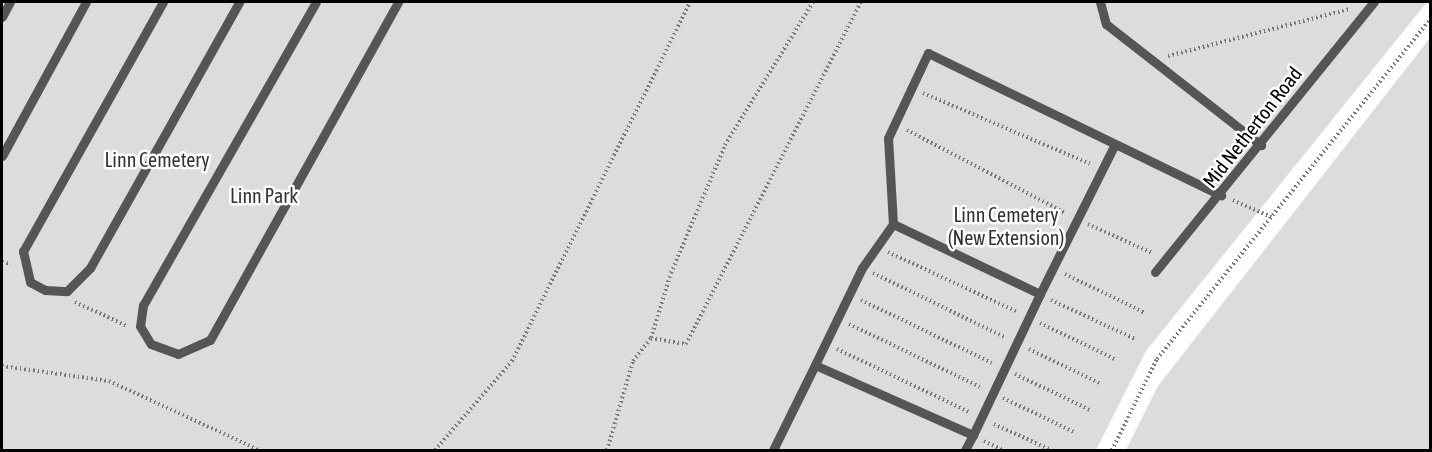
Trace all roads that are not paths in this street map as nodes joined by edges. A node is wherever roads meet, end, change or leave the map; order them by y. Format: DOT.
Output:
graph roads {
  1 [pos="10,2"];
  2 [pos="86,2"];
  3 [pos="164,2"];
  4 [pos="239,2"];
  5 [pos="316,2"];
  6 [pos="398,2"];
  7 [pos="1100,2"];
  8 [pos="1374,2"];
  9 [pos="2,18"];
  10 [pos="1114,144"];
  11 [pos="1261,145"];
  12 [pos="2,156"];
  13 [pos="1221,195"];
  14 [pos="892,224"];
  15 [pos="1155,272"];
  16 [pos="1040,294"];
  17 [pos="815,365"];
  18 [pos="972,435"];
  19 [pos="772,450"];
  20 [pos="965,450"];
  1 -- 9 [label="lane"];
  2 -- 12 [label="lane"];
  3 -- 4 [label="lane"];
  5 -- 6 [label="lane"];
  7 -- 11 [label="lane"];
  8 -- 11 [label="lane, Mid Netherton Road"];
  10 -- 13 [label="lane"];
  10 -- 14 [label="lane"];
  10 -- 16 [label="lane"];
  11 -- 13 [label="lane, Mid Netherton Road"];
  13 -- 15 [label="lane, Mid Netherton Road"];
  14 -- 16 [label="lane"];
  14 -- 17 [label="lane"];
  16 -- 18 [label="lane"];
  17 -- 18 [label="lane"];
  17 -- 19 [label="lane"];
  18 -- 20 [label="lane"];
}
